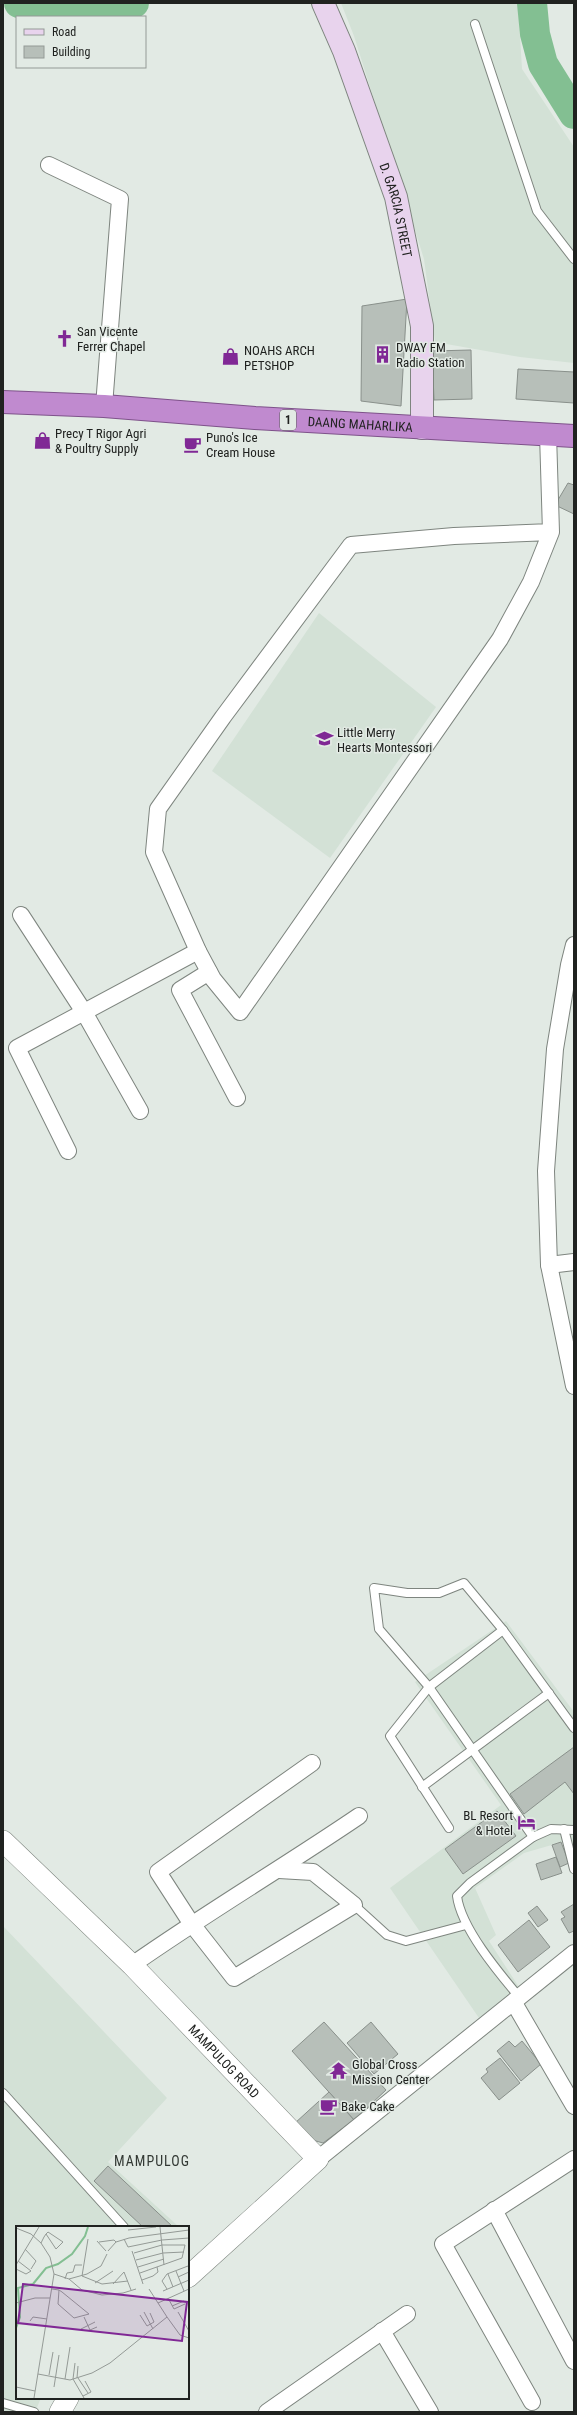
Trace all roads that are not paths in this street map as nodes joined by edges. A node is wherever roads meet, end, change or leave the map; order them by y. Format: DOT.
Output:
graph roads {
  1 [pos="323,3"];
  2 [pos="475,24"];
  3 [pos="49,165"];
  4 [pos="574,259"];
  5 [pos="3,402"];
  6 [pos="104,406"];
  7 [pos="422,428"];
  8 [pos="548,434"];
  9 [pos="574,436"];
  10 [pos="551,532"];
  11 [pos="21,915"];
  12 [pos="574,945"];
  13 [pos="198,951"];
  14 [pos="209,972"];
  15 [pos="84,1012"];
  16 [pos="237,1098"];
  17 [pos="140,1111"];
  18 [pos="68,1151"];
  19 [pos="574,1262"];
  20 [pos="549,1265"];
  21 [pos="574,1386"];
  22 [pos="503,1630"];
  23 [pos="429,1687"];
  24 [pos="549,1693"];
  25 [pos="574,1728"];
  26 [pos="471,1749"];
  27 [pos="312,1763"];
  28 [pos="422,1787"];
  29 [pos="359,1816"];
  30 [pos="450,1828"];
  31 [pos="564,1829"];
  32 [pos="574,1830"];
  33 [pos="533,1838"];
  34 [pos="3,1841"];
  35 [pos="574,1869"];
  36 [pos="279,1870"];
  37 [pos="354,1905"];
  38 [pos="191,1923"];
  39 [pos="466,1925"];
  40 [pos="574,1953"];
  41 [pos="132,1965"];
  42 [pos="517,2001"];
  43 [pos="3,2094"];
  44 [pos="574,2106"];
  45 [pos="574,2158"];
  46 [pos="318,2159"];
  47 [pos="494,2210"];
  48 [pos="123,2226"];
  49 [pos="189,2276"];
  50 [pos="407,2314"];
  51 [pos="382,2331"];
  52 [pos="574,2361"];
  53 [pos="67,2399"];
  54 [pos="532,2402"];
  55 [pos="3,2403"];
  56 [pos="34,2412"];
  57 [pos="60,2412"];
  58 [pos="267,2412"];
  59 [pos="430,2412"];
  1 -- 7 [label="main road, D. GARCIA STREET"];
  2 -- 4 [label="lane"];
  3 -- 6 [label="street"];
  5 -- 6 [label="highway, DAANG MAHARLIKA / 1"];
  6 -- 7 [label="highway, DAANG MAHARLIKA / 1"];
  7 -- 8 [label="highway, DAANG MAHARLIKA / 1"];
  8 -- 9 [label="highway, DAANG MAHARLIKA / 1"];
  8 -- 10 [label="street"];
  10 -- 13 [label="street"];
  10 -- 14 [label="street"];
  11 -- 15 [label="street"];
  12 -- 20 [label="street"];
  13 -- 14 [label="street"];
  13 -- 15 [label="street"];
  14 -- 16 [label="street"];
  15 -- 17 [label="street"];
  15 -- 18 [label="street"];
  19 -- 20 [label="street"];
  20 -- 21 [label="street"];
  22 -- 23 [label="lane"];
  22 -- 23 [label="lane"];
  22 -- 24 [label="lane"];
  23 -- 26 [label="lane"];
  23 -- 28 [label="lane"];
  24 -- 25 [label="lane"];
  24 -- 26 [label="lane"];
  26 -- 28 [label="lane"];
  26 -- 33 [label="lane"];
  27 -- 38 [label="street"];
  28 -- 30 [label="lane"];
  29 -- 36 [label="street"];
  31 -- 32 [label="lane"];
  31 -- 33 [label="lane"];
  31 -- 35 [label="lane"];
  33 -- 39 [label="lane"];
  34 -- 41 [label="street, MAMPULOG ROAD"];
  36 -- 37 [label="street"];
  36 -- 38 [label="street"];
  37 -- 38 [label="street"];
  37 -- 39 [label="lane"];
  38 -- 41 [label="street"];
  39 -- 42 [label="lane"];
  40 -- 42 [label="street"];
  41 -- 46 [label="street, MAMPULOG ROAD"];
  42 -- 44 [label="street"];
  42 -- 46 [label="street"];
  43 -- 48 [label="lane"];
  45 -- 47 [label="street"];
  46 -- 49 [label="street"];
  47 -- 52 [label="street"];
  47 -- 54 [label="street"];
  50 -- 51 [label="street"];
  51 -- 58 [label="street"];
  51 -- 59 [label="street"];
  53 -- 57 [label="street"];
  55 -- 56 [label="lane"];
}
